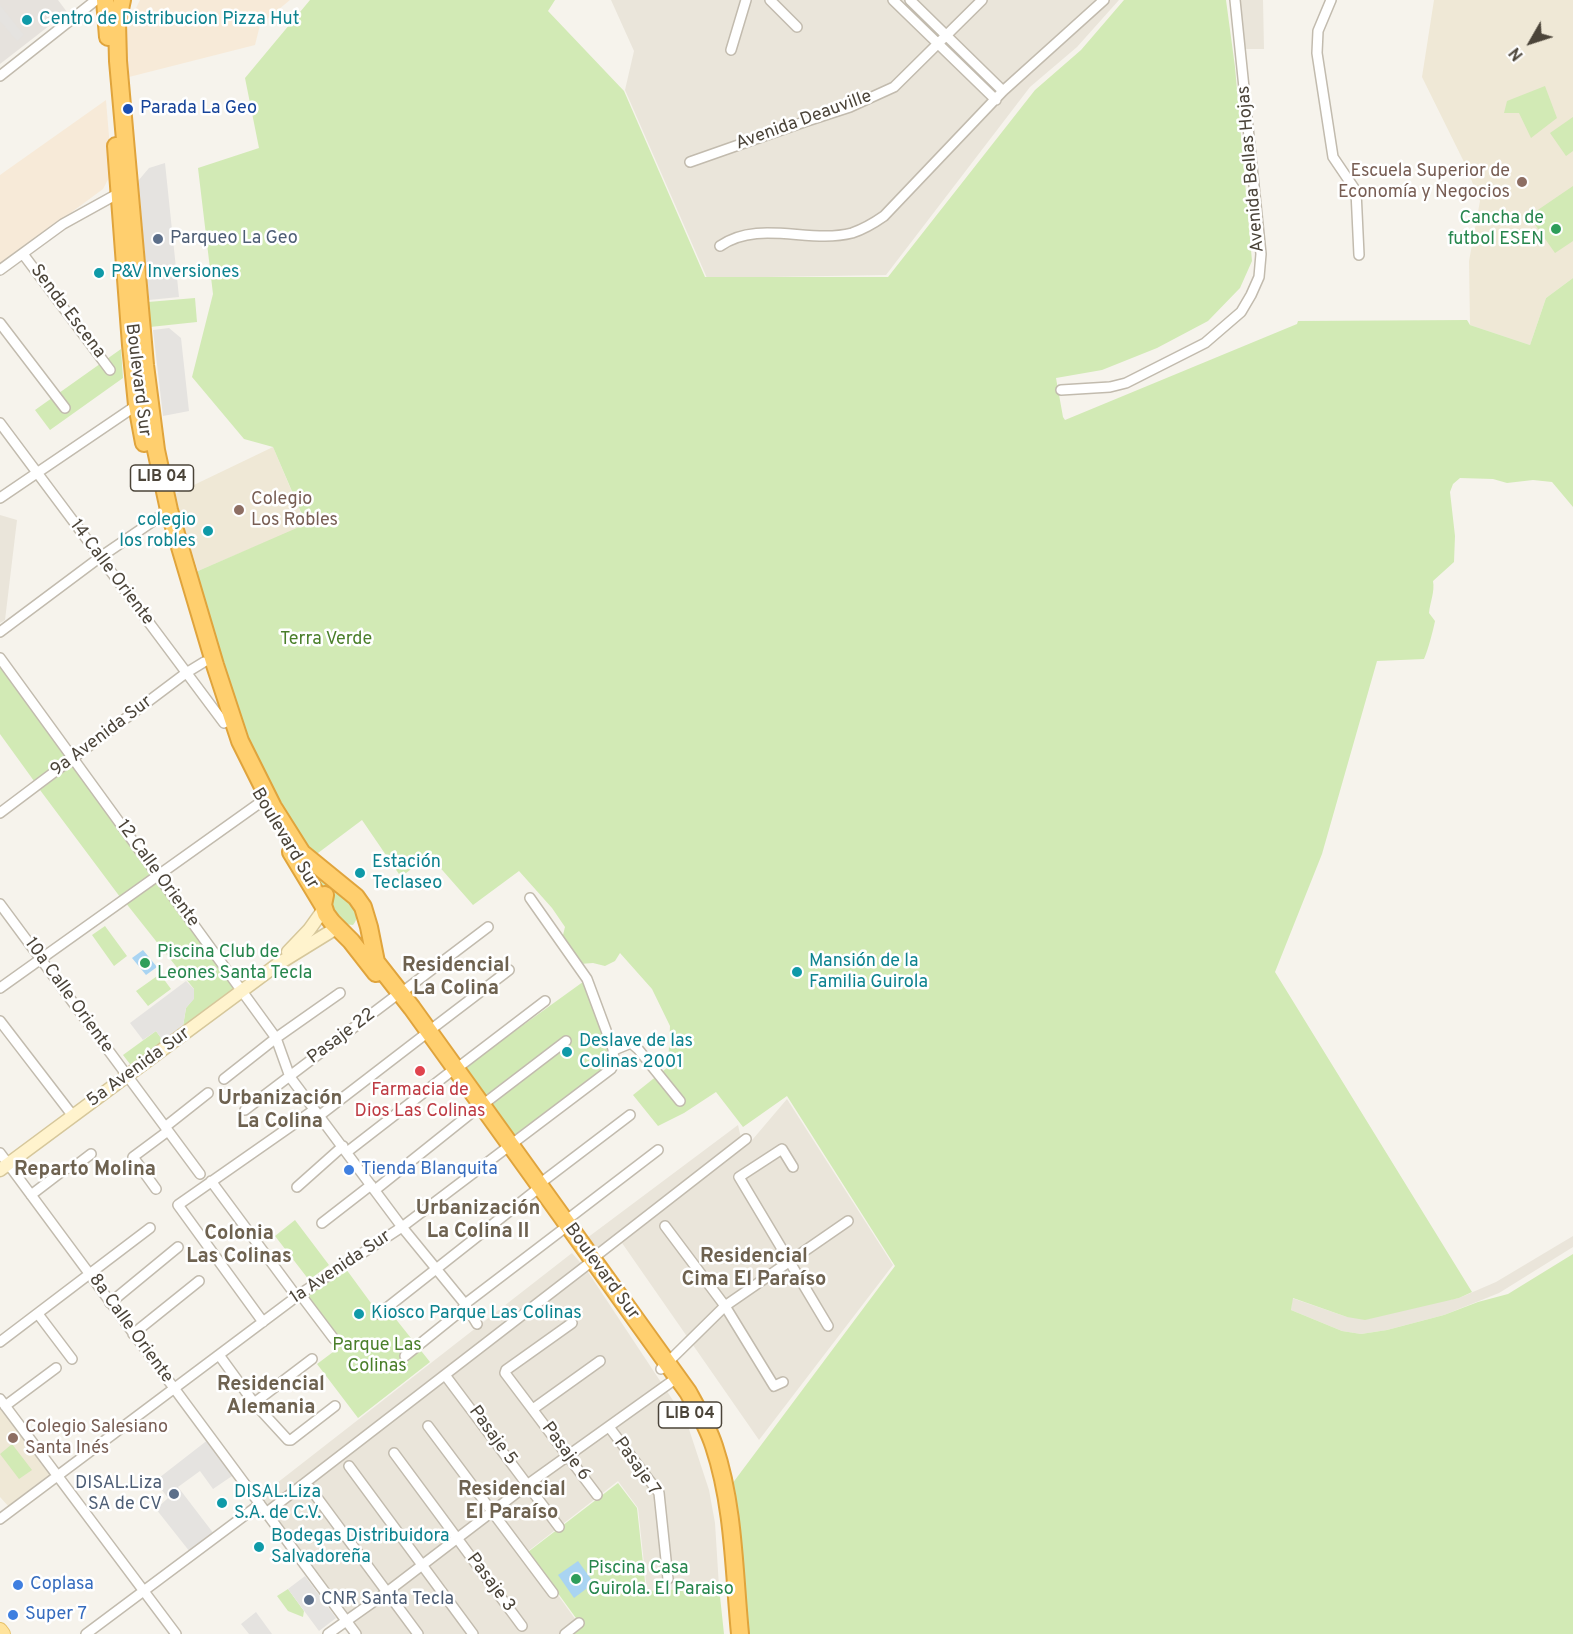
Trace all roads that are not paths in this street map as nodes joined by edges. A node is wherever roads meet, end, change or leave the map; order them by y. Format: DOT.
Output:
graph roads {
  1 [pos="96,0"];
  2 [pos="105,0"];
  3 [pos="122,0"];
  4 [pos="746,0"];
  5 [pos="770,0"];
  6 [pos="893,0"];
  7 [pos="910,0"];
  8 [pos="982,0"];
  9 [pos="1104,0"];
  10 [pos="1235,0"];
  11 [pos="1331,0"];
  12 [pos="797,27"];
  13 [pos="946,36"];
  14 [pos="938,44"];
  15 [pos="731,50"];
  16 [pos="0,76"];
  17 [pos="1003,92"];
  18 [pos="996,100"];
  19 [pos="690,162"];
  20 [pos="119,193"];
  21 [pos="720,246"];
  22 [pos="23,254"];
  23 [pos="1359,255"];
  24 [pos="0,270"];
  25 [pos="0,323"];
  26 [pos="110,370"];
  27 [pos="1061,390"];
  28 [pos="137,405"];
  29 [pos="65,408"];
  30 [pos="0,425"];
  31 [pos="36,472"];
  32 [pos="0,498"];
  33 [pos="159,517"];
  34 [pos="99,558"];
  35 [pos="0,632"];
  36 [pos="0,658"];
  37 [pos="204,662"];
  38 [pos="186,673"];
  39 [pos="224,723"];
  40 [pos="74,759"];
  41 [pos="261,802"];
  42 [pos="0,813"];
  43 [pos="158,876"];
  44 [pos="345,888"];
  45 [pos="530,898"];
  46 [pos="0,904"];
  47 [pos="323,907"];
  48 [pos="364,912"];
  49 [pos="488,927"];
  50 [pos="340,929"];
  51 [pos="41,959"];
  52 [pos="278,964"];
  53 [pos="509,970"];
  54 [pos="0,988"];
  55 [pos="243,990"];
  56 [pos="340,993"];
  57 [pos="398,995"];
  58 [pos="545,1001"];
  59 [pos="0,1021"];
  60 [pos="426,1034"];
  61 [pos="276,1038"];
  62 [pos="566,1041"];
  63 [pos="614,1050"];
  64 [pos="452,1071"];
  65 [pos="128,1076"];
  66 [pos="290,1077"];
  67 [pos="224,1079"];
  68 [pos="208,1093"];
  69 [pos="680,1101"];
  70 [pos="478,1108"];
  71 [pos="245,1110"];
  72 [pos="317,1113"];
  73 [pos="630,1115"];
  74 [pos="74,1116"];
  75 [pos="166,1129"];
  76 [pos="746,1139"];
  77 [pos="345,1149"];
  78 [pos="508,1149"];
  79 [pos="658,1150"];
  80 [pos="0,1153"];
  81 [pos="91,1154"];
  82 [pos="4,1167"];
  83 [pos="792,1167"];
  84 [pos="200,1174"];
  85 [pos="211,1181"];
  86 [pos="373,1187"];
  87 [pos="297,1188"];
  88 [pos="536,1188"];
  89 [pos="156,1189"];
  90 [pos="31,1195"];
  91 [pos="848,1221"];
  92 [pos="322,1223"];
  93 [pos="563,1226"];
  94 [pos="665,1226"];
  95 [pos="402,1227"];
  96 [pos="150,1228"];
  97 [pos="178,1247"];
  98 [pos="789,1261"];
  99 [pos="590,1262"];
  100 [pos="437,1270"];
  101 [pos="89,1274"];
  102 [pos="199,1281"];
  103 [pos="299,1296"];
  104 [pos="110,1303"];
  105 [pos="465,1304"];
  106 [pos="725,1306"];
  107 [pos="38,1314"];
  108 [pos="379,1314"];
  109 [pos="263,1322"];
  110 [pos="572,1323"];
  111 [pos="477,1324"];
  112 [pos="828,1326"];
  113 [pos="133,1334"];
  114 [pos="334,1339"];
  115 [pos="0,1342"];
  116 [pos="219,1355"];
  117 [pos="405,1356"];
  118 [pos="72,1359"];
  119 [pos="312,1359"];
  120 [pos="600,1361"];
  121 [pos="56,1368"];
  122 [pos="667,1371"];
  123 [pos="445,1375"];
  124 [pos="783,1382"];
  125 [pos="174,1389"];
  126 [pos="3,1403"];
  127 [pos="254,1403"];
  128 [pos="335,1406"];
  129 [pos="533,1410"];
  130 [pos="428,1426"];
  131 [pos="609,1427"];
  132 [pos="394,1453"];
  133 [pos="568,1457"];
  134 [pos="349,1466"];
  135 [pos="58,1476"];
  136 [pos="527,1485"];
  137 [pos="310,1488"];
  138 [pos="597,1495"];
  139 [pos="263,1508"];
  140 [pos="493,1512"];
  141 [pos="0,1519"];
  142 [pos="559,1527"];
  143 [pos="457,1539"];
  144 [pos="422,1566"];
  145 [pos="668,1579"];
  146 [pos="144,1590"];
  147 [pos="387,1592"];
  148 [pos="553,1593"];
  149 [pos="346,1621"];
  150 [pos="579,1623"];
  151 [pos="522,1626"];
  152 [pos="0,1630"];
  153 [pos="3,1634"];
  154 [pos="86,1634"];
  155 [pos="176,1634"];
  156 [pos="328,1634"];
  157 [pos="356,1634"];
  158 [pos="418,1634"];
  159 [pos="473,1634"];
  160 [pos="565,1634"];
  161 [pos="729,1634"];
  162 [pos="740,1634"];
  1 -- 16 [label="street"];
  2 -- 20 [label="highway, Boulevard Sur / LIB 04"];
  3 -- 44 [label="highway, Boulevard Sur / LIB 04"];
  4 -- 15 [label="street"];
  5 -- 12 [label="street"];
  6 -- 14 [label="street"];
  7 -- 13 [label="street"];
  8 -- 13 [label="street, Avenida Deauville"];
  9 -- 17 [label="street"];
  10 -- 27 [label="street, Avenida Bellas Hojas"];
  11 -- 23 [label="street"];
  13 -- 14 [label="street, Avenida Deauville"];
  13 -- 17 [label="street"];
  14 -- 18 [label="street"];
  14 -- 19 [label="street, Avenida Deauville"];
  17 -- 18 [label="street"];
  18 -- 21 [label="street"];
  20 -- 22 [label="street"];
  20 -- 28 [label="highway, Boulevard Sur / LIB 04"];
  22 -- 24 [label="street"];
  22 -- 26 [label="street, Senda Escena"];
  25 -- 29 [label="street"];
  28 -- 31 [label="street"];
  28 -- 33 [label="highway, Boulevard Sur / LIB 04"];
  30 -- 31 [label="street, 14 Calle Oriente"];
  31 -- 32 [label="street"];
  31 -- 34 [label="street, 14 Calle Oriente"];
  33 -- 34 [label="street"];
  33 -- 37 [label="highway, Boulevard Sur / LIB 04"];
  34 -- 35 [label="street"];
  34 -- 38 [label="street, 14 Calle Oriente"];
  36 -- 40 [label="street, 12 Calle Oriente"];
  37 -- 38 [label="street, 9a Avenida Sur"];
  37 -- 39 [label="highway, Boulevard Sur / LIB 04"];
  38 -- 39 [label="street, 14 Calle Oriente"];
  38 -- 40 [label="street, 9a Avenida Sur"];
  39 -- 41 [label="highway, Boulevard Sur / LIB 04"];
  40 -- 42 [label="street, 9a Avenida Sur"];
  40 -- 43 [label="street, 12 Calle Oriente"];
  41 -- 43 [label="street"];
  41 -- 47 [label="highway, Boulevard Sur / LIB 04"];
  43 -- 51 [label="street"];
  43 -- 55 [label="street, 12 Calle Oriente"];
  44 -- 47 [label="highway"];
  44 -- 48 [label="highway, LIB 04"];
  45 -- 63 [label="street"];
  46 -- 51 [label="street, 10a Calle Oriente"];
  47 -- 50 [label="highway, LIB 04"];
  47 -- 52 [label="street, 5a Avenida Sur"];
  48 -- 50 [label="highway"];
  48 -- 57 [label="highway, Boulevard Sur / LIB 04"];
  49 -- 57 [label="street, Pasaje 22"];
  50 -- 52 [label="street, 5a Avenida Sur"];
  50 -- 57 [label="highway, Boulevard Sur / LIB 04"];
  51 -- 54 [label="street"];
  51 -- 65 [label="street, 10a Calle Oriente"];
  52 -- 55 [label="street, 5a Avenida Sur"];
  53 -- 60 [label="street"];
  55 -- 61 [label="street, 12 Calle Oriente"];
  55 -- 65 [label="street, 5a Avenida Sur"];
  56 -- 61 [label="street"];
  57 -- 60 [label="highway, Boulevard Sur / LIB 04"];
  57 -- 66 [label="street, Pasaje 22"];
  58 -- 64 [label="street"];
  59 -- 74 [label="street"];
  60 -- 64 [label="highway, Boulevard Sur / LIB 04"];
  60 -- 72 [label="street"];
  61 -- 66 [label="street, 12 Calle Oriente"];
  61 -- 67 [label="street"];
  62 -- 70 [label="street"];
  63 -- 69 [label="street"];
  63 -- 78 [label="street, 1a Avenida Sur"];
  64 -- 70 [label="highway, Boulevard Sur / LIB 04"];
  64 -- 77 [label="street"];
  65 -- 74 [label="street, 5a Avenida Sur"];
  65 -- 75 [label="street, 10a Calle Oriente"];
  66 -- 71 [label="street"];
  66 -- 72 [label="street, 12 Calle Oriente"];
  68 -- 75 [label="street"];
  70 -- 78 [label="highway, Boulevard Sur / LIB 04"];
  70 -- 86 [label="street"];
  72 -- 77 [label="street, 12 Calle Oriente"];
  72 -- 85 [label="street"];
  73 -- 88 [label="street"];
  74 -- 82 [label="street, 5a Avenida Sur"];
  75 -- 84 [label="street, 10a Calle Oriente"];
  75 -- 89 [label="street"];
  76 -- 99 [label="street"];
  77 -- 86 [label="street, 12 Calle Oriente"];
  77 -- 87 [label="street"];
  78 -- 88 [label="highway, Boulevard Sur / LIB 04"];
  78 -- 95 [label="street, 1a Avenida Sur"];
  79 -- 93 [label="street"];
  80 -- 82 [label="street, 8a Calle Oriente"];
  81 -- 90 [label="street"];
  82 -- 90 [label="street, 8a Calle Oriente"];
  83 -- 98 [label="street"];
  85 -- 103 [label="street"];
  85 -- 109 [label="street"];
  86 -- 92 [label="street"];
  86 -- 95 [label="street, 12 Calle Oriente"];
  88 -- 93 [label="highway, Boulevard Sur / LIB 04"];
  88 -- 100 [label="street"];
  90 -- 101 [label="street, 8a Calle Oriente"];
  91 -- 98 [label="street"];
  93 -- 99 [label="highway, Boulevard Sur / LIB 04"];
  93 -- 105 [label="street"];
  94 -- 106 [label="street"];
  95 -- 100 [label="street, 12 Calle Oriente"];
  95 -- 103 [label="street, 1a Avenida Sur"];
  96 -- 101 [label="street"];
  97 -- 104 [label="street"];
  98 -- 106 [label="street"];
  98 -- 112 [label="street"];
  99 -- 122 [label="highway, Boulevard Sur / LIB 04"];
  99 -- 123 [label="street"];
  100 -- 105 [label="street, 12 Calle Oriente"];
  100 -- 108 [label="street"];
  101 -- 104 [label="street, 8a Calle Oriente"];
  101 -- 107 [label="street"];
  102 -- 113 [label="street"];
  103 -- 109 [label="street, 1a Avenida Sur"];
  103 -- 114 [label="street"];
  104 -- 113 [label="street, 8a Calle Oriente"];
  105 -- 111 [label="street, 12 Calle Oriente"];
  105 -- 117 [label="street"];
  106 -- 122 [label="street"];
  106 -- 124 [label="street"];
  107 -- 115 [label="street"];
  107 -- 118 [label="street"];
  109 -- 116 [label="street, 1a Avenida Sur"];
  110 -- 129 [label="street, Pasaje 6"];
  113 -- 125 [label="street, 8a Calle Oriente"];
  116 -- 125 [label="street, 1a Avenida Sur"];
  116 -- 127 [label="street"];
  119 -- 127 [label="street"];
  120 -- 129 [label="street, Pasaje 6"];
  121 -- 126 [label="street"];
  122 -- 131 [label="street"];
  122 -- 161 [label="highway, Boulevard Sur / LIB 04"];
  122 -- 162 [label="highway, Boulevard Sur / LIB 04"];
  123 -- 136 [label="street, Pasaje 5"];
  123 -- 139 [label="street"];
  125 -- 135 [label="street, 1a Avenida Sur"];
  125 -- 139 [label="street, 8a Calle Oriente"];
  126 -- 135 [label="street"];
  127 -- 128 [label="street"];
  129 -- 133 [label="street, Pasaje 6"];
  130 -- 140 [label="street"];
  131 -- 133 [label="street"];
  131 -- 145 [label="street, Pasaje 7"];
  132 -- 143 [label="street, Pasaje 3"];
  133 -- 136 [label="street"];
  133 -- 138 [label="street, Pasaje 6"];
  134 -- 144 [label="street"];
  135 -- 141 [label="street, 1a Avenida Sur"];
  135 -- 146 [label="street"];
  136 -- 140 [label="street"];
  136 -- 142 [label="street, Pasaje 5"];
  137 -- 147 [label="street"];
  139 -- 146 [label="street"];
  139 -- 149 [label="street, 8a Calle Oriente"];
  140 -- 143 [label="street"];
  140 -- 148 [label="street"];
  143 -- 144 [label="street"];
  143 -- 151 [label="street, Pasaje 3"];
  144 -- 147 [label="street"];
  144 -- 159 [label="street"];
  146 -- 154 [label="street"];
  146 -- 155 [label="street"];
  147 -- 149 [label="street"];
  147 -- 158 [label="street"];
  149 -- 156 [label="street"];
  149 -- 157 [label="street, 8a Calle Oriente"];
  150 -- 160 [label="street"];
  152 -- 153 [label="main road"];
}
